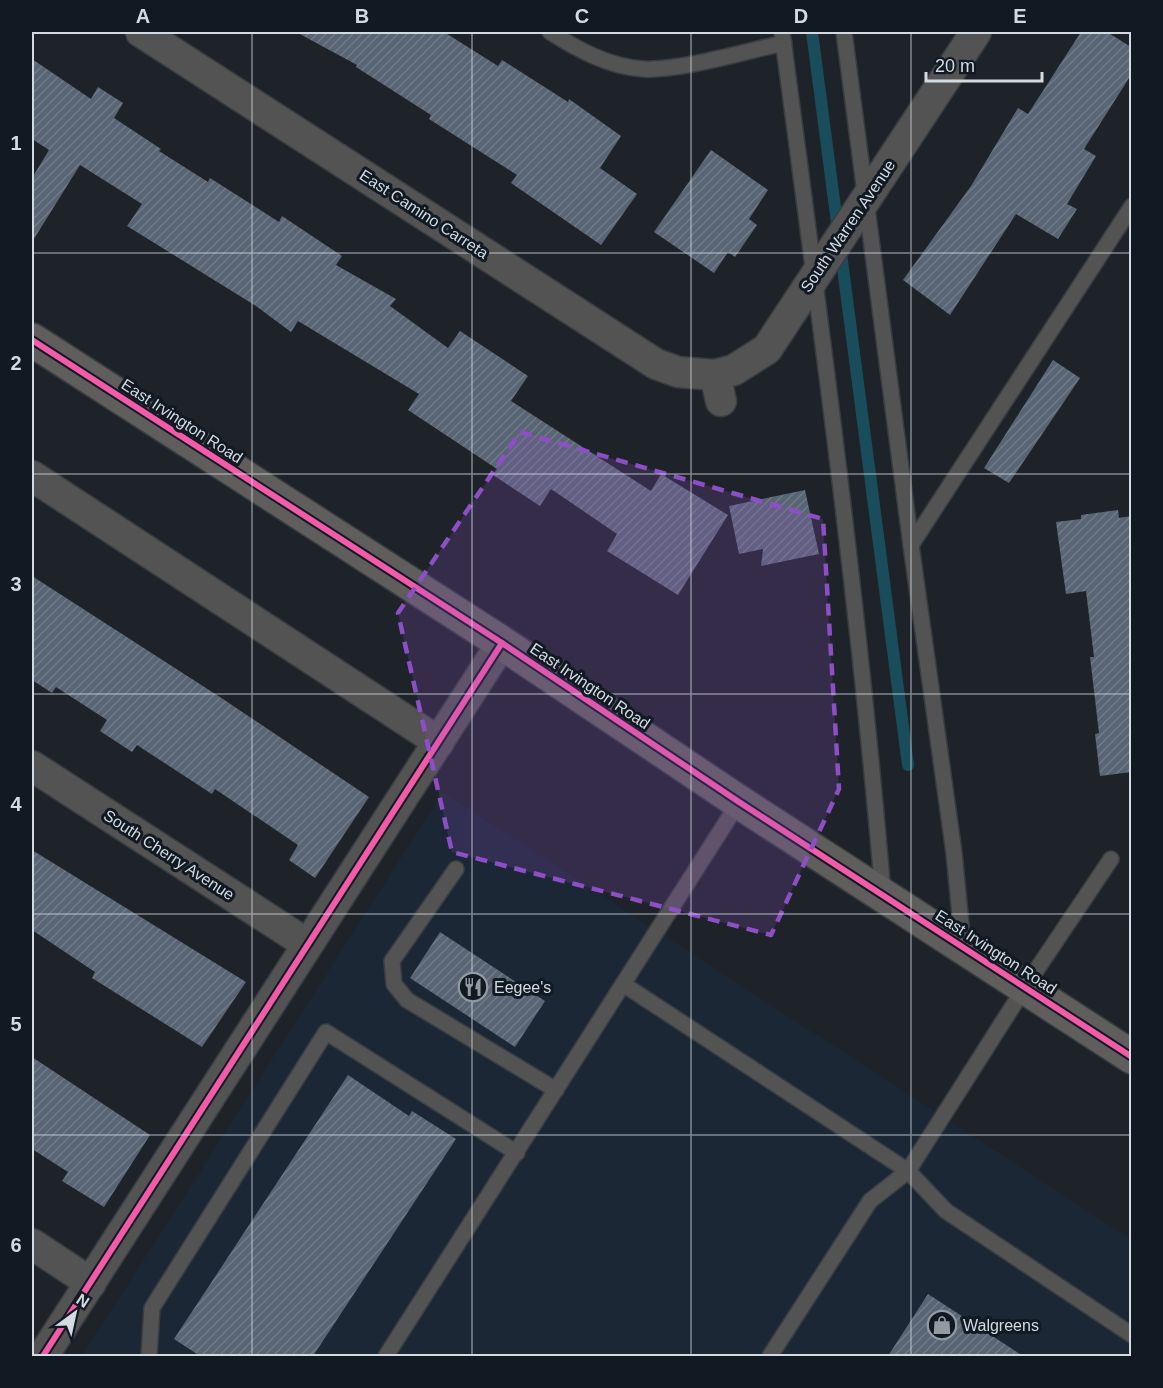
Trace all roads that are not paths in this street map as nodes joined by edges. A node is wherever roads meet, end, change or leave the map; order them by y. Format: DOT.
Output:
graph roads {
  1 [pos="141,32"];
  2 [pos="550,32"];
  3 [pos="844,32"];
  4 [pos="976,32"];
  5 [pos="783,37"];
  6 [pos="866,200"];
  7 [pos="1131,206"];
  8 [pos="815,276"];
  9 [pos="32,340"];
  10 [pos="718,388"];
  11 [pos="32,476"];
  12 [pos="911,545"];
  13 [pos="502,643"];
  14 [pos="439,742"];
  15 [pos="32,766"];
  16 [pos="739,802"];
  17 [pos="1111,859"];
  18 [pos="456,869"];
  19 [pos="883,894"];
  20 [pos="307,944"];
  21 [pos="964,949"];
  22 [pos="623,984"];
  23 [pos="1025,987"];
  24 [pos="1131,1057"];
  25 [pos="556,1090"];
  26 [pos="516,1153"];
  27 [pos="908,1172"];
  28 [pos="32,1244"];
  29 [pos="91,1283"];
  30 [pos="1131,1335"];
  31 [pos="43,1356"];
  32 [pos="149,1356"];
  33 [pos="386,1356"];
  34 [pos="770,1356"];
  1 -- 10 [label="street, East Camino Carreta"];
  2 -- 5 [label="lane"];
  3 -- 6 [label="lane"];
  4 -- 6 [label="street, South Warren Avenue"];
  5 -- 8 [label="lane"];
  6 -- 8 [label="street, South Warren Avenue"];
  6 -- 12 [label="lane"];
  7 -- 12 [label="lane"];
  8 -- 10 [label="street, South Warren Avenue"];
  8 -- 19 [label="lane"];
  9 -- 13 [label="main road, East Irvington Road"];
  11 -- 14 [label="street"];
  12 -- 21 [label="lane"];
  13 -- 14 [label="street"];
  13 -- 16 [label="main road, East Irvington Road"];
  14 -- 20 [label="street"];
  15 -- 20 [label="street, South Cherry Avenue"];
  16 -- 19 [label="main road, East Irvington Road"];
  16 -- 22 [label="lane"];
  17 -- 23 [label="lane"];
  18 -- 25 [label="lane"];
  19 -- 21 [label="main road, East Irvington Road"];
  20 -- 29 [label="street"];
  21 -- 23 [label="main road, East Irvington Road"];
  22 -- 25 [label="lane"];
  22 -- 27 [label="lane"];
  23 -- 24 [label="main road, East Irvington Road"];
  23 -- 27 [label="lane"];
  25 -- 26 [label="lane"];
  26 -- 32 [label="lane"];
  26 -- 33 [label="lane"];
  27 -- 30 [label="lane"];
  27 -- 34 [label="lane"];
  28 -- 29 [label="street"];
  29 -- 31 [label="street"];
}
